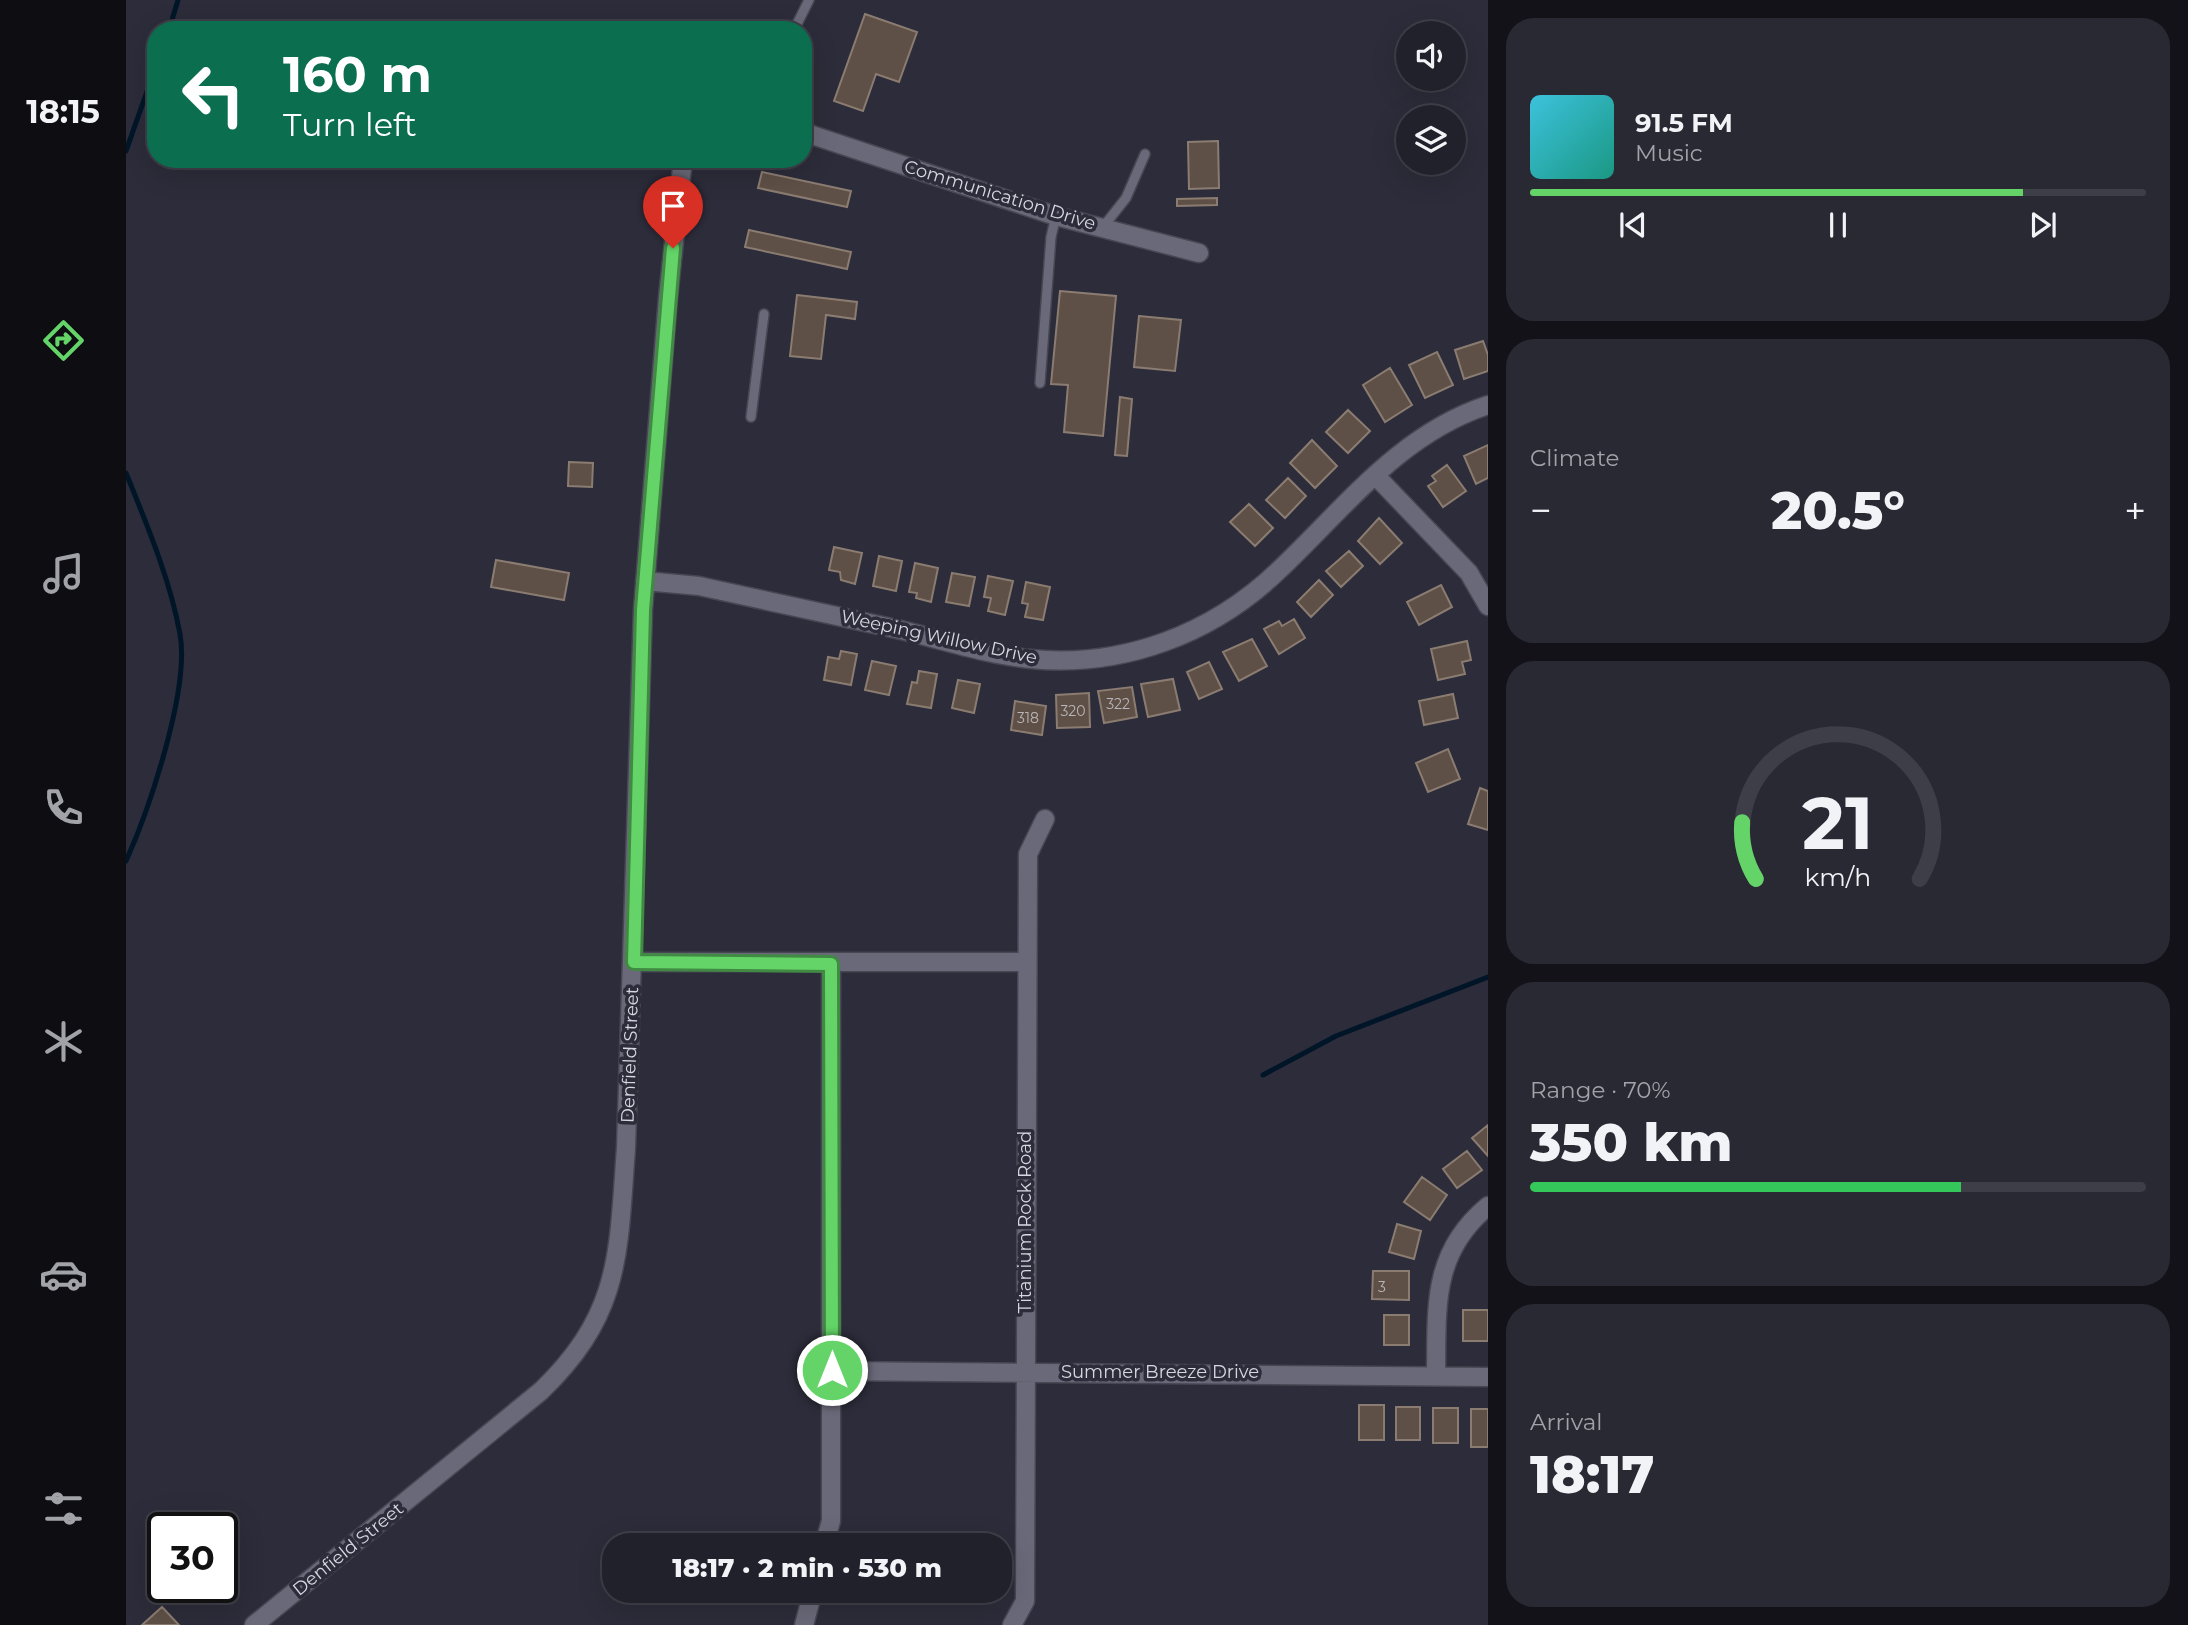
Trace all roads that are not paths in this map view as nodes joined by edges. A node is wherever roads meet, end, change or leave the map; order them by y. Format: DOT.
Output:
graph roads {
  1 [pos="809,0"];
  2 [pos="798,21"];
  3 [pos="812,135"];
  4 [pos="1145,154"];
  5 [pos="682,168"];
  6 [pos="1056,216"];
  7 [pos="1103,227"];
  8 [pos="1199,253"];
  9 [pos="764,314"];
  10 [pos="1040,383"];
  11 [pos="1488,405"];
  12 [pos="751,417"];
  13 [pos="1375,475"];
  14 [pos="645,581"];
  15 [pos="1488,606"];
  16 [pos="1045,819"];
  17 [pos="634,962"];
  18 [pos="1026,962"];
  19 [pos="831,964"];
  20 [pos="1488,1206"];
  21 [pos="832,1370"];
  22 [pos="1025,1371"];
  23 [pos="1436,1375"];
  24 [pos="1488,1377"];
  25 [pos="828,1533"];
  26 [pos="810,1603"];
  27 [pos="254,1625"];
  28 [pos="804,1625"];
  29 [pos="1012,1625"];
  1 -- 2 [label="lane"];
  3 -- 6 [label="street, Communication Drive"];
  4 -- 7 [label="lane"];
  5 -- 14 [label="street, Denfield Street"];
  6 -- 7 [label="street, Communication Drive"];
  6 -- 10 [label="lane"];
  7 -- 8 [label="street, Communication Drive"];
  9 -- 12 [label="lane"];
  11 -- 13 [label="street, Weeping Willow Drive"];
  13 -- 14 [label="street, Weeping Willow Drive"];
  13 -- 15 [label="street"];
  14 -- 17 [label="street, Denfield Street"];
  16 -- 18 [label="street, Titanium Rock Road"];
  17 -- 19 [label="street"];
  17 -- 27 [label="street, Denfield Street"];
  18 -- 19 [label="street"];
  18 -- 22 [label="street, Titanium Rock Road"];
  19 -- 21 [label="street"];
  20 -- 23 [label="street"];
  21 -- 22 [label="street, Summer Breeze Drive"];
  21 -- 25 [label="street"];
  22 -- 23 [label="street, Summer Breeze Drive"];
  22 -- 29 [label="street, Titanium Rock Road"];
  23 -- 24 [label="street, Summer Breeze Drive"];
  26 -- 28 [label="street"];
}
